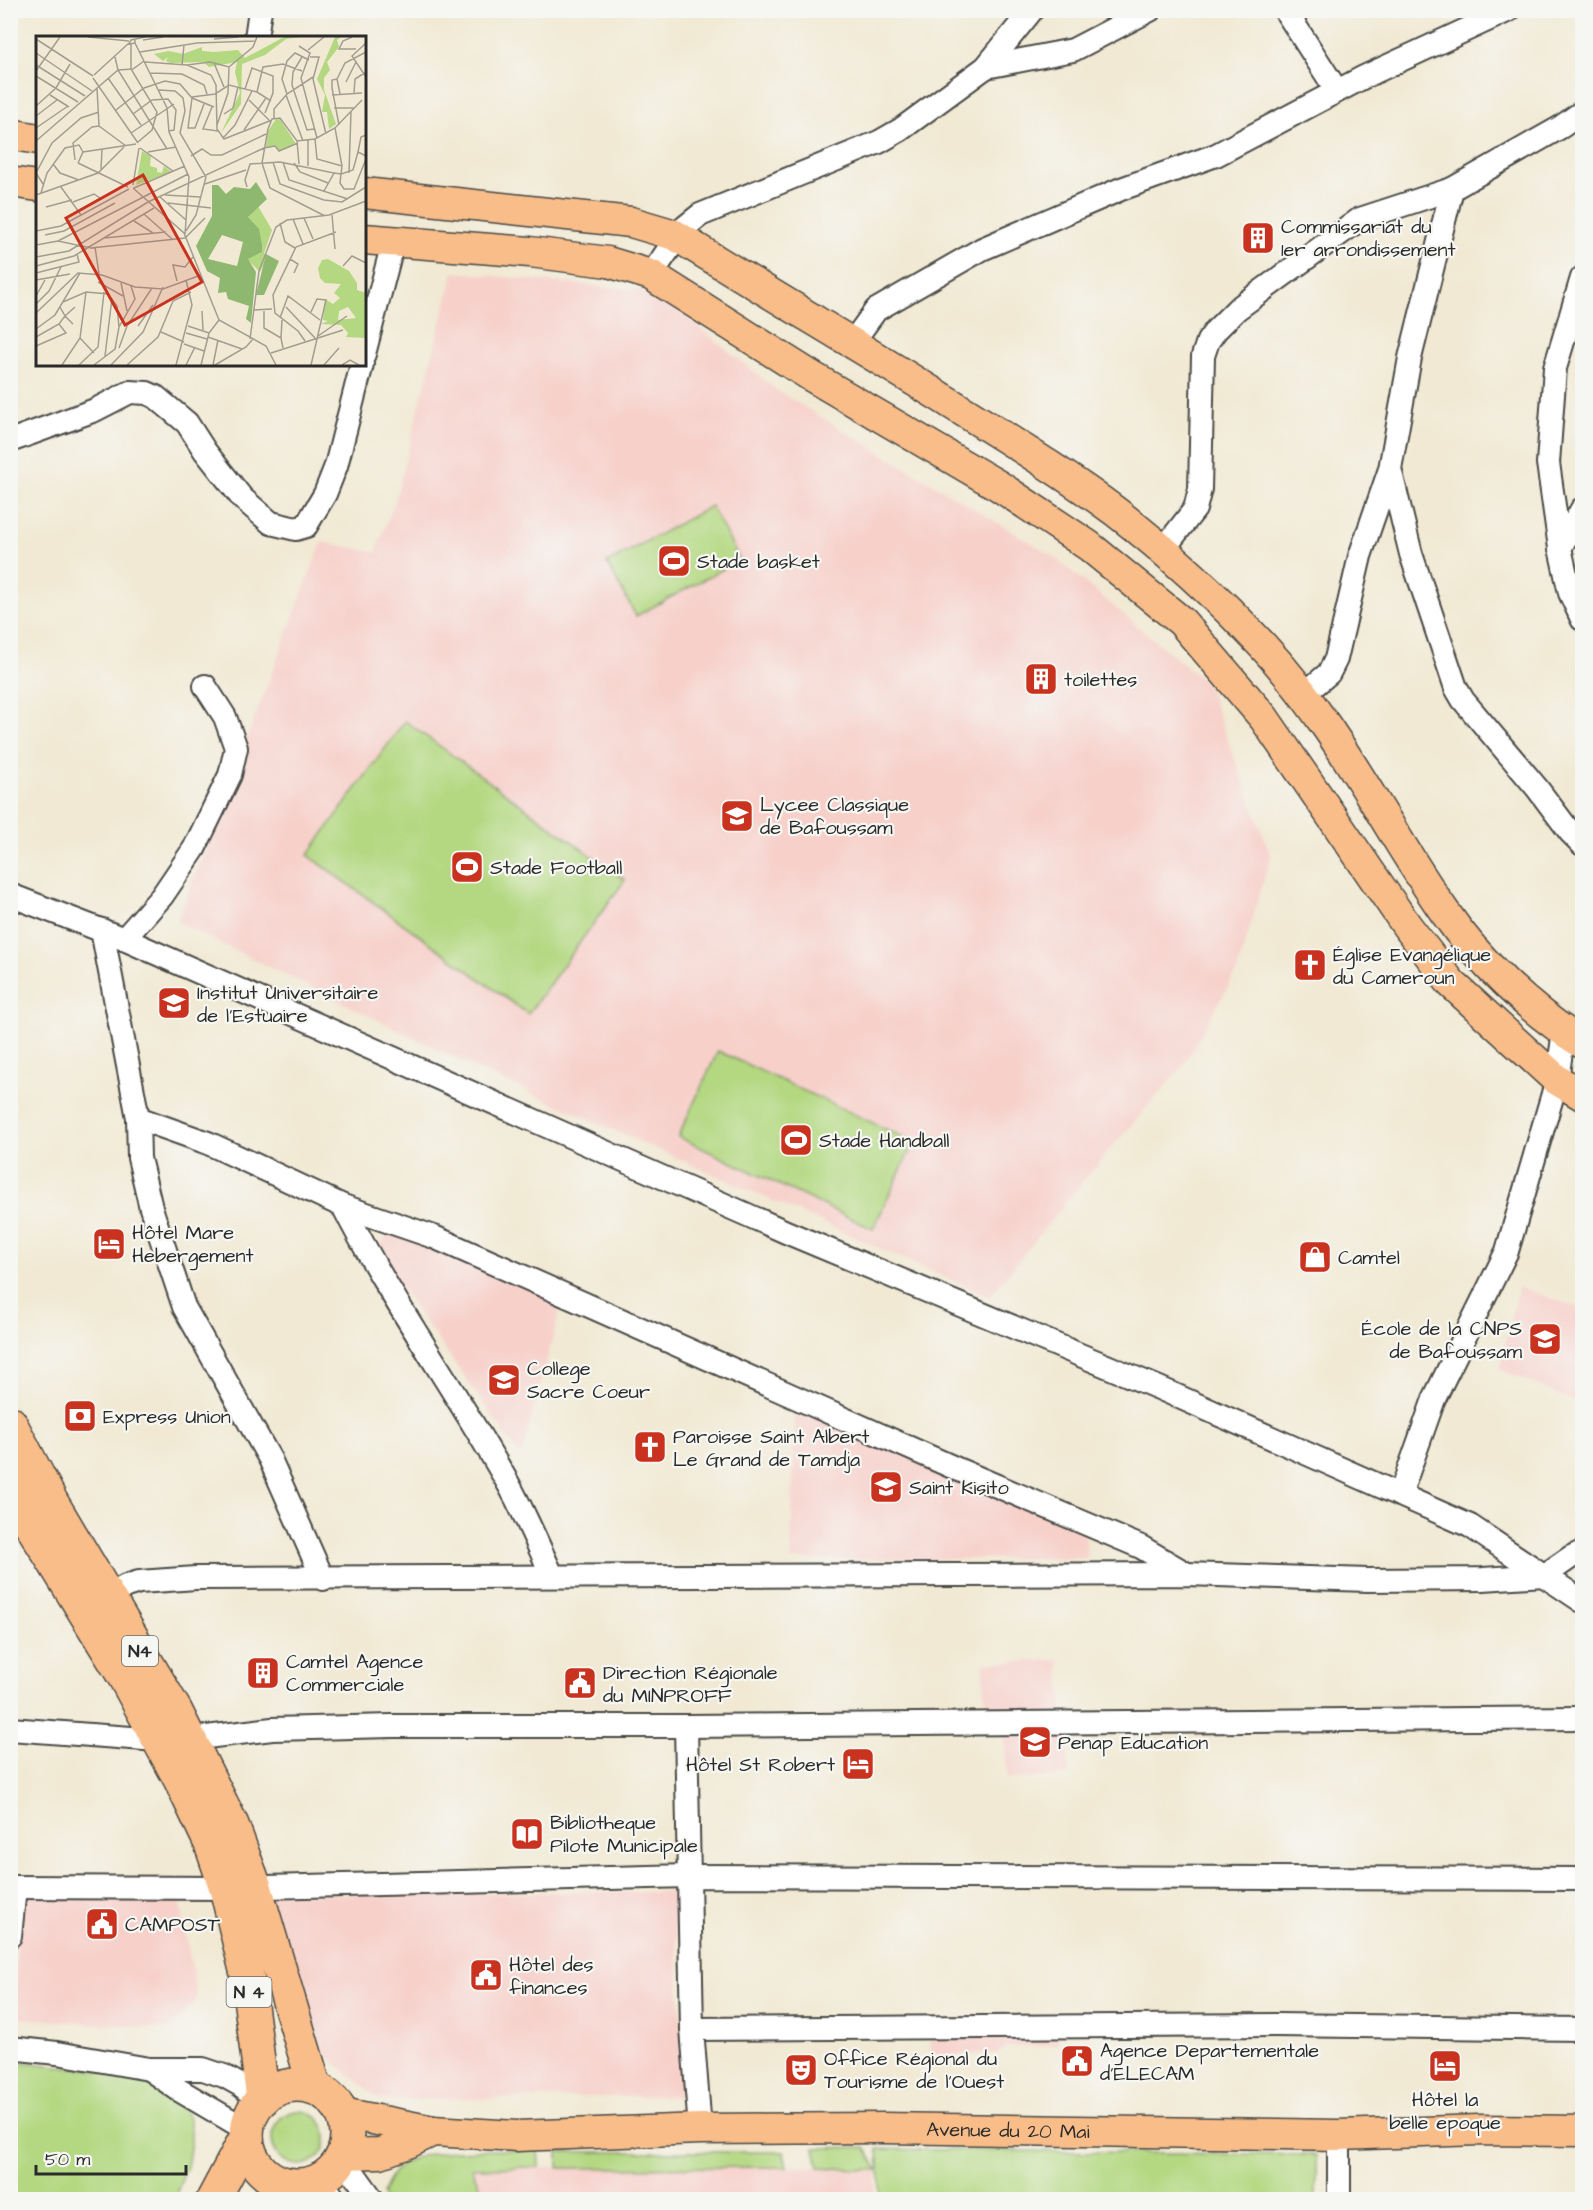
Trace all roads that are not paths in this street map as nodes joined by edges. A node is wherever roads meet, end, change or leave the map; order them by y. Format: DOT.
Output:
graph roads {
  1 [pos="260,10"];
  2 [pos="1032,10"];
  3 [pos="1150,10"];
  4 [pos="1286,10"];
  5 [pos="1509,10"];
  6 [pos="256,36"];
  7 [pos="986,68"];
  8 [pos="1337,91"];
  9 [pos="1582,112"];
  10 [pos="10,134"];
  11 [pos="36,139"];
  12 [pos="10,182"];
  13 [pos="36,186"];
  14 [pos="1452,189"];
  15 [pos="366,193"];
  16 [pos="675,235"];
  17 [pos="379,241"];
  18 [pos="651,275"];
  19 [pos="1582,278"];
  20 [pos="366,339"];
  21 [pos="852,343"];
  22 [pos="361,366"];
  23 [pos="10,441"];
  24 [pos="1390,469"];
  25 [pos="1582,509"];
  26 [pos="1560,548"];
  27 [pos="1162,550"];
  28 [pos="1582,619"];
  29 [pos="205,686"];
  30 [pos="1303,695"];
  31 [pos="1582,844"];
  32 [pos="10,895"];
  33 [pos="102,930"];
  34 [pos="124,939"];
  35 [pos="1573,1037"];
  36 [pos="1557,1080"];
  37 [pos="1582,1095"];
  38 [pos="138,1118"];
  39 [pos="343,1206"];
  40 [pos="10,1423"];
  41 [pos="10,1486"];
  42 [pos="1400,1495"];
  43 [pos="1582,1552"];
  44 [pos="1186,1574"];
  45 [pos="552,1575"];
  46 [pos="1545,1575"];
  47 [pos="323,1579"];
  48 [pos="1582,1601"];
  49 [pos="95,1604"];
  50 [pos="1582,1718"];
  51 [pos="686,1726"];
  52 [pos="10,1730"];
  53 [pos="174,1740"];
  54 [pos="688,1876"];
  55 [pos="1582,1879"];
  56 [pos="241,1887"];
  57 [pos="13,1888"];
  58 [pos="10,1936"];
  59 [pos="1582,2029"];
  60 [pos="692,2030"];
  61 [pos="10,2048"];
  62 [pos="149,2069"];
  63 [pos="315,2088"];
  64 [pos="262,2100"];
  65 [pos="342,2113"];
  66 [pos="700,2129"];
  67 [pos="433,2131"];
  68 [pos="1582,2131"];
  69 [pos="247,2133"];
  70 [pos="1339,2135"];
  71 [pos="317,2179"];
  72 [pos="213,2199"];
  73 [pos="373,2199"];
  74 [pos="1339,2199"];
  1 -- 6 [label="street"];
  2 -- 7 [label="street"];
  3 -- 7 [label="street"];
  4 -- 8 [label="street"];
  5 -- 8 [label="street"];
  7 -- 16 [label="street"];
  8 -- 21 [label="street"];
  9 -- 14 [label="street"];
  10 -- 11 [label="main road"];
  12 -- 13 [label="main road"];
  14 -- 24 [label="street"];
  14 -- 27 [label="street"];
  15 -- 16 [label="main road"];
  16 -- 18 [label="street"];
  16 -- 21 [label="main road"];
  17 -- 18 [label="main road"];
  17 -- 20 [label="street"];
  18 -- 36 [label="main road"];
  19 -- 26 [label="street"];
  21 -- 27 [label="main road"];
  22 -- 23 [label="street"];
  24 -- 30 [label="street"];
  24 -- 31 [label="street"];
  25 -- 26 [label="street"];
  26 -- 28 [label="street"];
  27 -- 30 [label="main road"];
  29 -- 34 [label="street"];
  30 -- 35 [label="main road"];
  32 -- 33 [label="street"];
  33 -- 34 [label="street"];
  33 -- 38 [label="street"];
  34 -- 42 [label="street"];
  35 -- 36 [label="street"];
  36 -- 37 [label="main road"];
  36 -- 42 [label="street"];
  38 -- 39 [label="street"];
  38 -- 47 [label="street"];
  39 -- 44 [label="street"];
  39 -- 45 [label="street"];
  40 -- 49 [label="highway, N4"];
  41 -- 49 [label="highway, N4"];
  42 -- 46 [label="street"];
  43 -- 46 [label="street"];
  44 -- 45 [label="street"];
  44 -- 46 [label="street"];
  45 -- 47 [label="street"];
  46 -- 48 [label="street"];
  47 -- 49 [label="street"];
  49 -- 53 [label="highway, N4"];
  50 -- 51 [label="street"];
  51 -- 53 [label="street"];
  51 -- 54 [label="street"];
  52 -- 53 [label="street"];
  53 -- 56 [label="highway, N4"];
  54 -- 55 [label="street"];
  54 -- 56 [label="street"];
  54 -- 60 [label="street"];
  56 -- 57 [label="street"];
  56 -- 63 [label="highway, N 4"];
  56 -- 64 [label="highway, N 4"];
  57 -- 58 [label="street"];
  59 -- 60 [label="street"];
  60 -- 66 [label="street"];
  61 -- 62 [label="street"];
  62 -- 64 [label="street"];
  62 -- 69 [label="street"];
  63 -- 64 [label="highway"];
  63 -- 65 [label="highway"];
  64 -- 69 [label="highway"];
  65 -- 67 [label="main road, Avenue du 20 Mai"];
  65 -- 71 [label="highway"];
  66 -- 67 [label="main road, Avenue du 20 Mai"];
  66 -- 70 [label="main road, Avenue du 20 Mai"];
  67 -- 71 [label="main road, Avenue du 20 Mai"];
  68 -- 70 [label="main road, Avenue du 20 Mai"];
  69 -- 71 [label="highway"];
  69 -- 72 [label="highway"];
  70 -- 74 [label="street"];
  71 -- 73 [label="street"];
}
